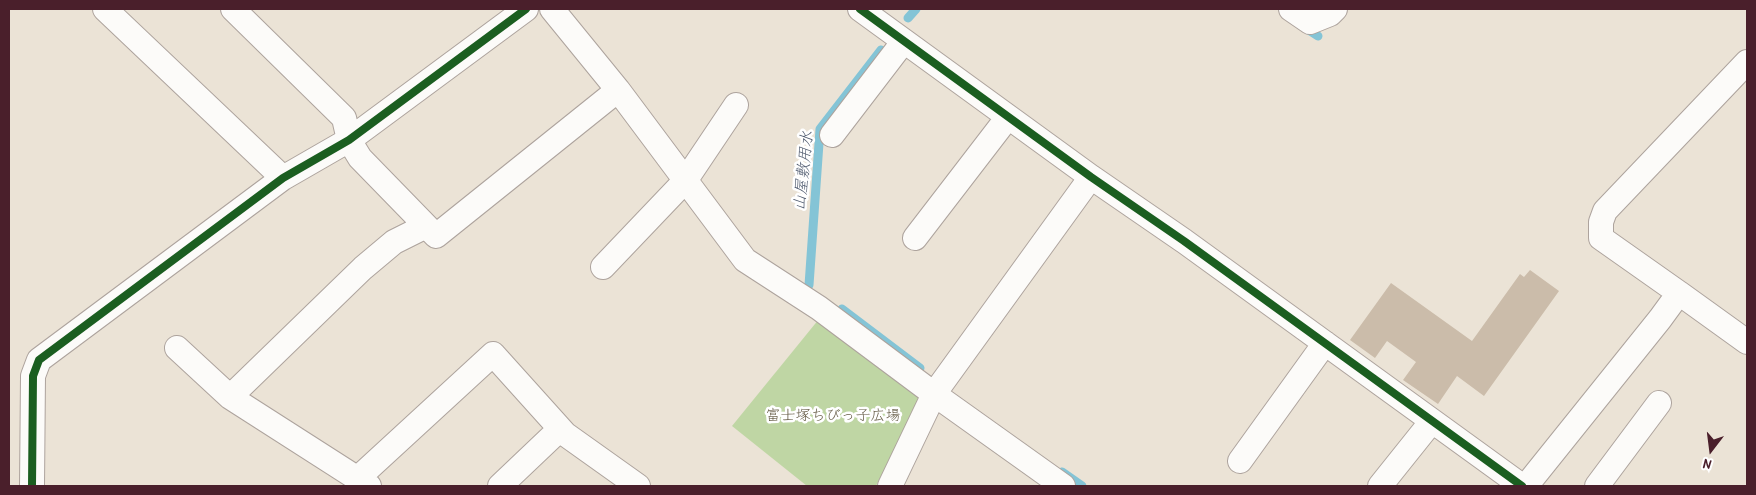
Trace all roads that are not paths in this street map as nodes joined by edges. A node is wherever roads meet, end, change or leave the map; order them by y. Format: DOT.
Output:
graph roads {
  1 [pos="105,9"];
  2 [pos="233,9"];
  3 [pos="526,9"];
  4 [pos="552,9"];
  5 [pos="860,9"];
  6 [pos="1291,9"];
  7 [pos="1335,9"];
  8 [pos="904,41"];
  9 [pos="1747,62"];
  10 [pos="618,90"];
  11 [pos="736,105"];
  12 [pos="1008,117"];
  13 [pos="832,135"];
  14 [pos="349,140"];
  15 [pos="1091,177"];
  16 [pos="283,178"];
  17 [pos="685,181"];
  18 [pos="426,226"];
  19 [pos="915,238"];
  20 [pos="603,267"];
  21 [pos="1679,293"];
  22 [pos="1747,342"];
  23 [pos="1325,343"];
  24 [pos="177,348"];
  25 [pos="934,394"];
  26 [pos="230,397"];
  27 [pos="1659,403"];
  28 [pos="1432,421"];
  29 [pos="560,429"];
  30 [pos="1240,461"];
  31 [pos="363,483"];
  32 [pos="32,486"];
  33 [pos="500,486"];
  34 [pos="638,486"];
  35 [pos="890,486"];
  36 [pos="1063,486"];
  37 [pos="1380,486"];
  38 [pos="1522,486"];
  39 [pos="1526,486"];
  40 [pos="1597,486"];
  1 -- 16 [label="street"];
  2 -- 14 [label="street"];
  3 -- 14 [label="street"];
  4 -- 10 [label="street"];
  5 -- 8 [label="street"];
  6 -- 7 [label="street"];
  8 -- 12 [label="street"];
  8 -- 13 [label="street"];
  9 -- 21 [label="street"];
  10 -- 17 [label="street"];
  10 -- 18 [label="street"];
  11 -- 17 [label="street"];
  12 -- 15 [label="street"];
  12 -- 19 [label="street"];
  14 -- 16 [label="street"];
  14 -- 18 [label="street"];
  15 -- 23 [label="street"];
  15 -- 25 [label="street"];
  16 -- 32 [label="street"];
  17 -- 20 [label="street"];
  17 -- 25 [label="street"];
  18 -- 26 [label="street"];
  21 -- 22 [label="street"];
  21 -- 39 [label="street"];
  23 -- 28 [label="street"];
  23 -- 30 [label="street"];
  24 -- 26 [label="street"];
  25 -- 35 [label="street"];
  25 -- 36 [label="street"];
  26 -- 31 [label="street"];
  27 -- 40 [label="street"];
  28 -- 37 [label="street"];
  28 -- 38 [label="street"];
  29 -- 31 [label="street"];
  29 -- 33 [label="street"];
  29 -- 34 [label="street"];
}
